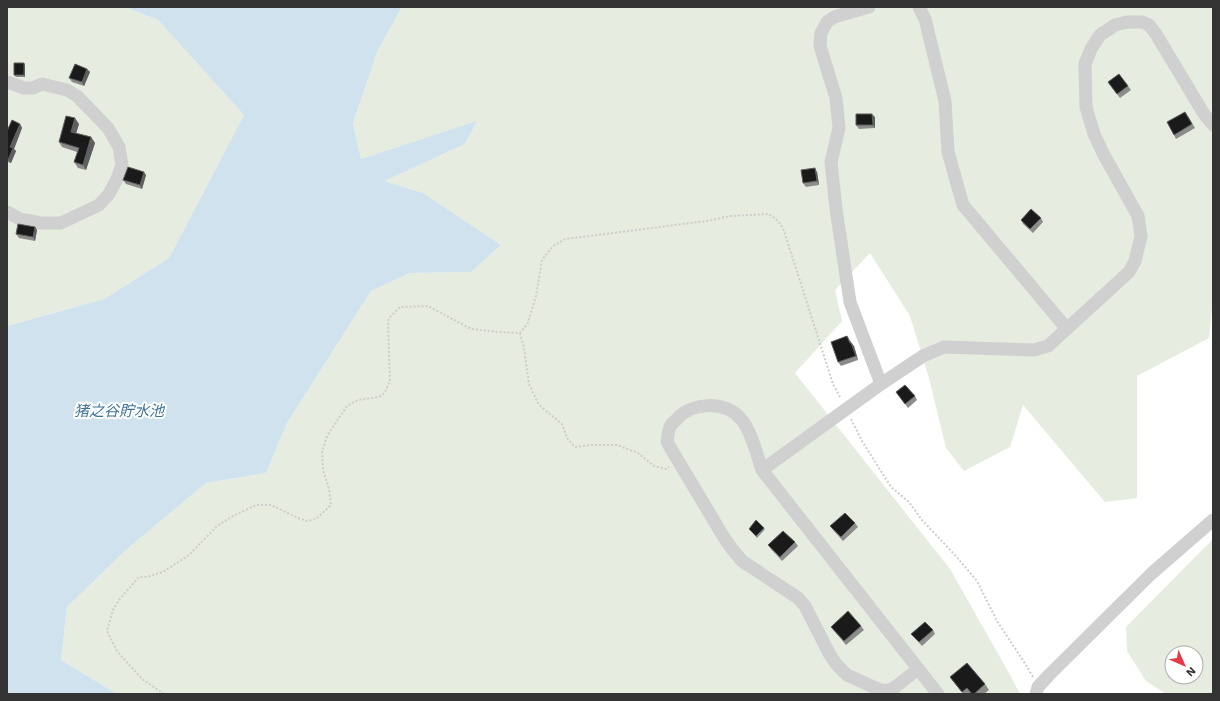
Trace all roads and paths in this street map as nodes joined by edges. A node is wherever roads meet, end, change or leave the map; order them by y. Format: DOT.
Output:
graph roads {
  1 [pos="869,7"];
  2 [pos="919,7"];
  3 [pos="7,82"];
  4 [pos="1213,125"];
  5 [pos="7,212"];
  6 [pos="1067,329"];
  7 [pos="520,333"];
  8 [pos="880,384"];
  9 [pos="846,409"];
  10 [pos="678,460"];
  11 [pos="762,470"];
  12 [pos="1213,520"];
  13 [pos="918,669"];
  14 [pos="1037,690"];
  15 [pos="164,694"];
  16 [pos="938,694"];
  1 -- 8 [label="street"];
  2 -- 6 [label="street"];
  3 -- 5 [label="street"];
  4 -- 6 [label="street"];
  6 -- 8 [label="street"];
  7 -- 9 [label="path"];
  7 -- 10 [label="path"];
  7 -- 15 [label="path"];
  8 -- 9 [label="street"];
  9 -- 11 [label="street"];
  9 -- 14 [label="path"];
  10 -- 11 [label="street"];
  10 -- 13 [label="street"];
  11 -- 13 [label="street"];
  12 -- 14 [label="street"];
  13 -- 16 [label="street"];
}
